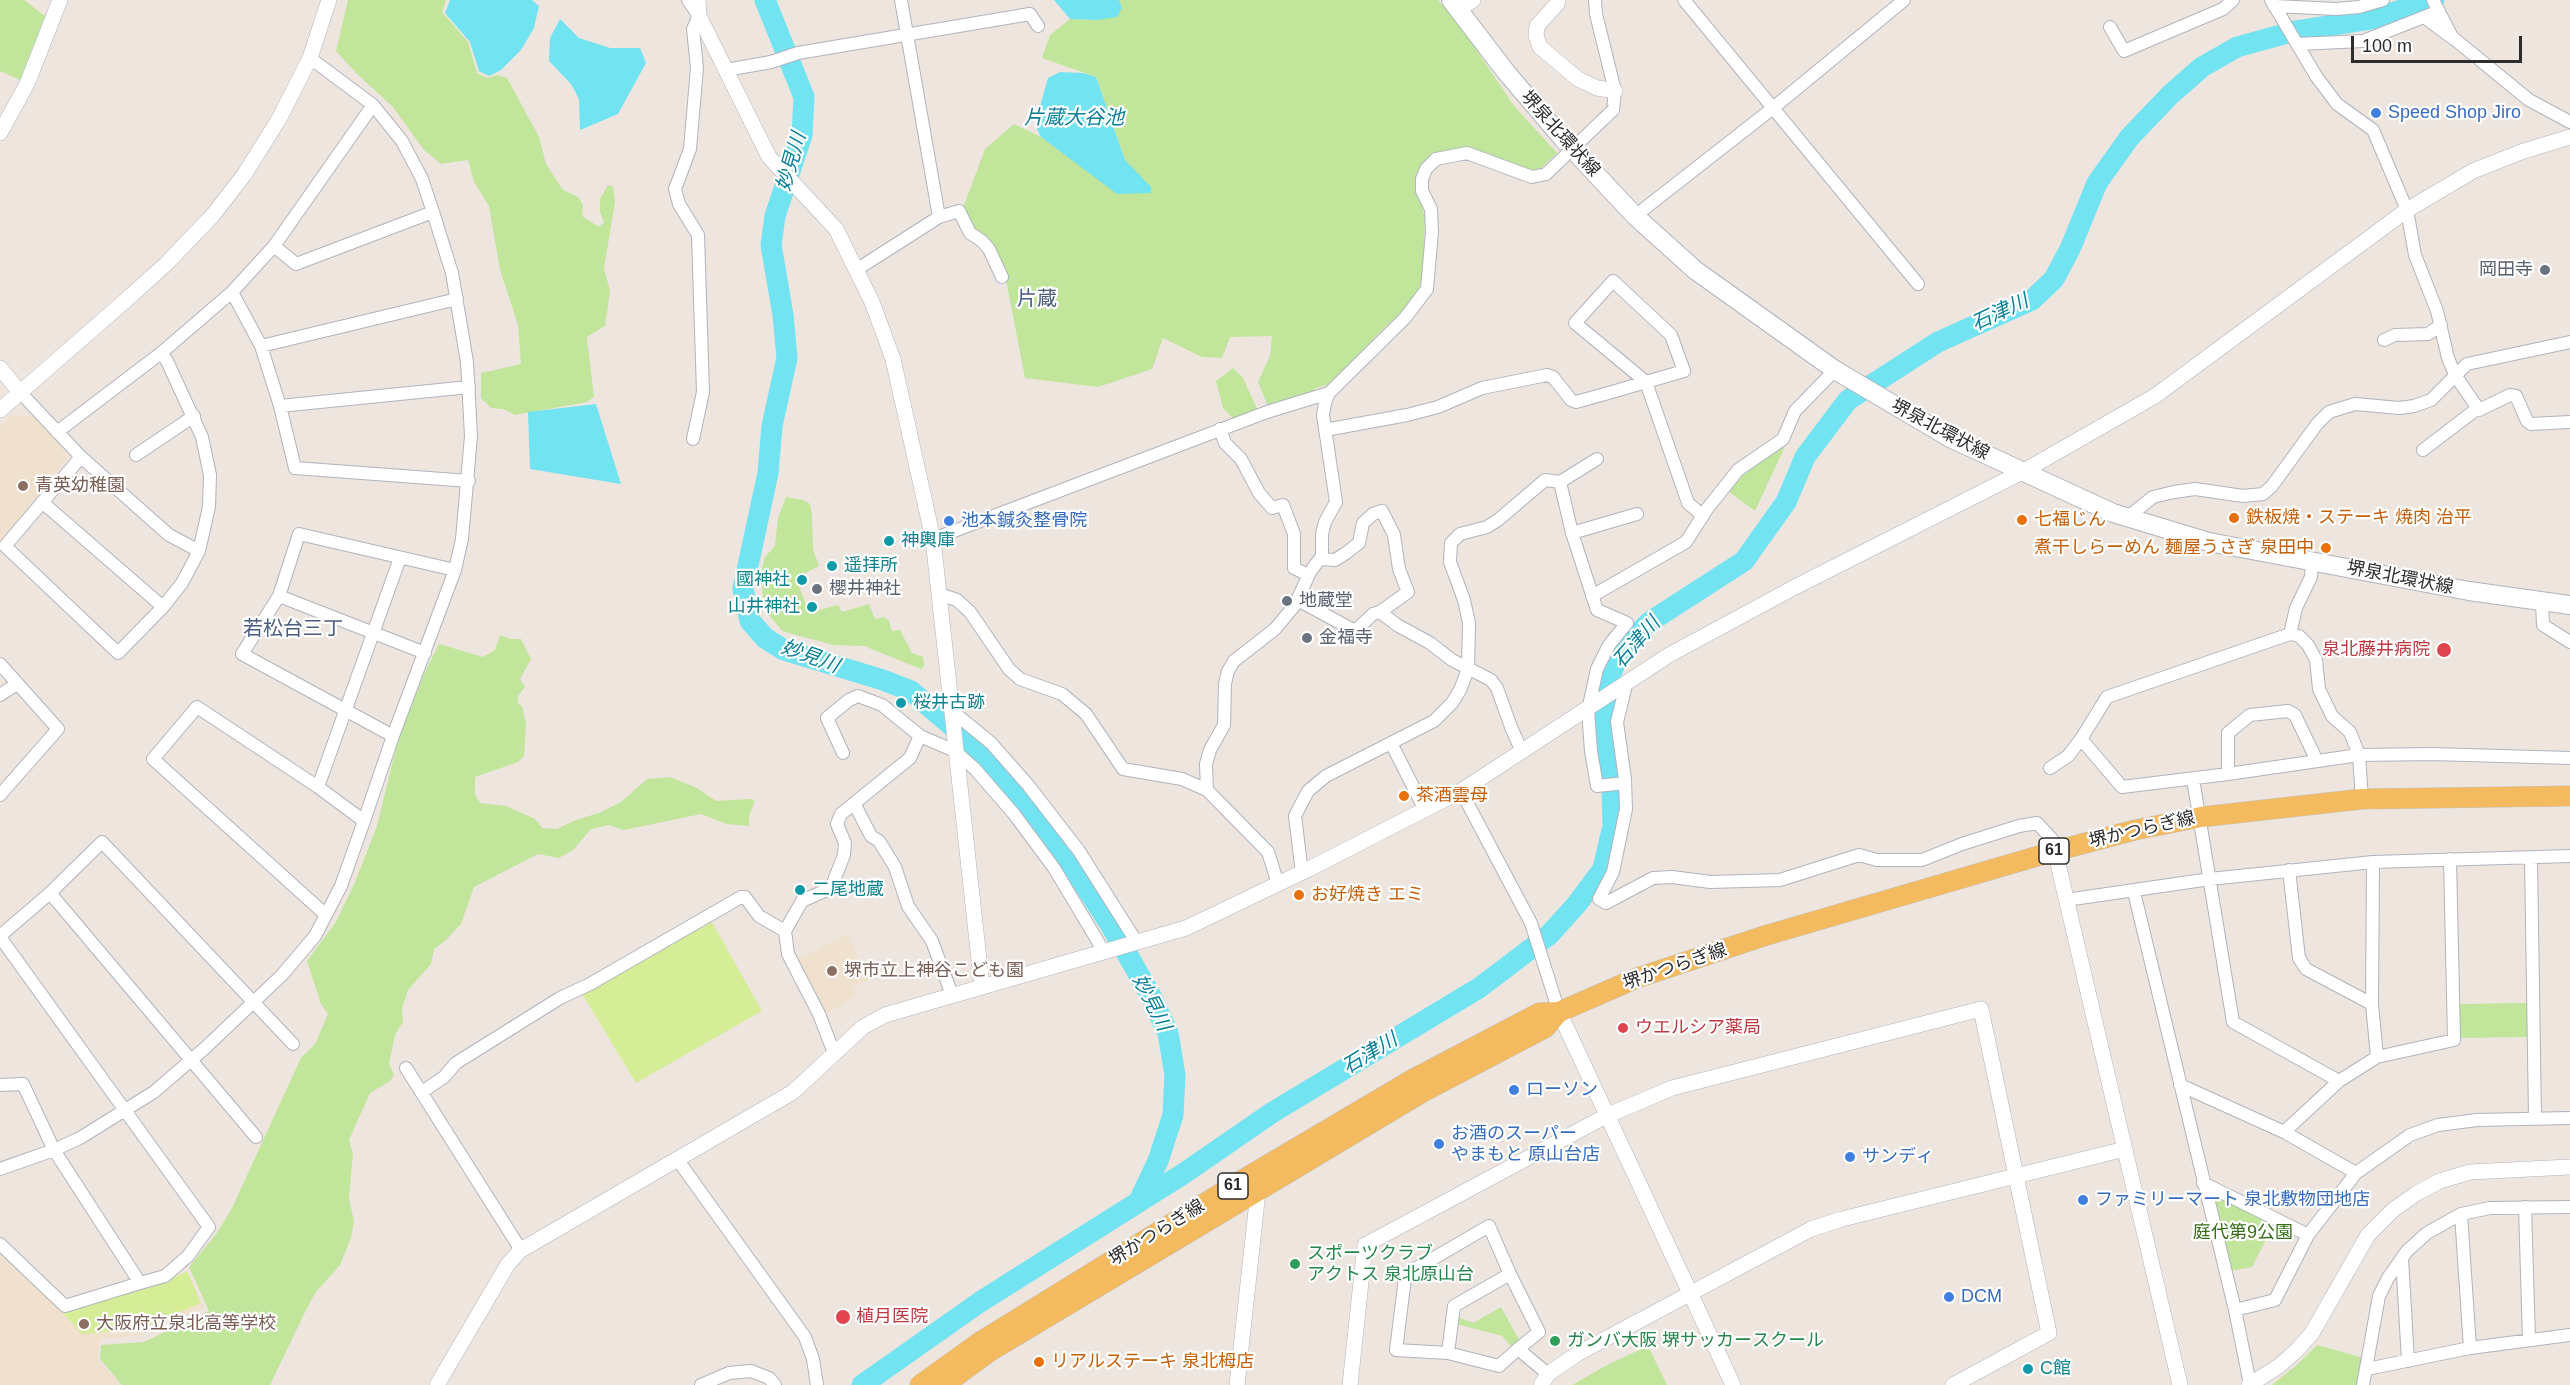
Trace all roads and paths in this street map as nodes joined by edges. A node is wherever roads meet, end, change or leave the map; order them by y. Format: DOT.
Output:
graph roads {
  1 [pos="60,0"];
  2 [pos="329,0"];
  3 [pos="688,0"];
  4 [pos="698,0"];
  5 [pos="901,0"];
  6 [pos="1558,0"];
  7 [pos="1595,0"];
  8 [pos="1684,0"];
  9 [pos="1904,0"];
  10 [pos="2234,0"];
  11 [pos="2383,0"];
  12 [pos="1461,3"];
  13 [pos="2273,4"];
  14 [pos="2437,7"];
  15 [pos="699,16"];
  16 [pos="2424,17"];
  17 [pos="1038,26"];
  18 [pos="2110,27"];
  19 [pos="907,34"];
  20 [pos="2452,38"];
  21 [pos="2296,44"];
  22 [pos="310,58"];
  23 [pos="726,70"];
  24 [pos="1615,91"];
  25 [pos="373,105"];
  26 [pos="1773,108"];
  27 [pos="2570,122"];
  28 [pos="0,134"];
  29 [pos="2570,137"];
  30 [pos="2407,210"];
  31 [pos="433,212"];
  32 [pos="1635,216"];
  33 [pos="939,217"];
  34 [pos="274,246"];
  35 [pos="856,270"];
  36 [pos="1002,277"];
  37 [pos="1918,284"];
  38 [pos="232,292"];
  39 [pos="457,299"];
  40 [pos="2441,325"];
  41 [pos="2384,340"];
  42 [pos="2570,342"];
  43 [pos="261,346"];
  44 [pos="161,353"];
  45 [pos="0,368"];
  46 [pos="1835,370"];
  47 [pos="2455,375"];
  48 [pos="1646,382"];
  49 [pos="468,387"];
  50 [pos="20,391"];
  51 [pos="1329,393"];
  52 [pos="280,406"];
  53 [pos="2478,408"];
  54 [pos="0,410"];
  55 [pos="194,416"];
  56 [pos="2570,422"];
  57 [pos="1220,429"];
  58 [pos="1325,430"];
  59 [pos="57,432"];
  60 [pos="693,439"];
  61 [pos="2423,450"];
  62 [pos="136,455"];
  63 [pos="81,457"];
  64 [pos="1597,459"];
  65 [pos="2022,472"];
  66 [pos="469,481"];
  67 [pos="1560,482"];
  68 [pos="42,502"];
  69 [pos="1637,514"];
  70 [pos="1703,516"];
  71 [pos="2128,517"];
  72 [pos="1572,533"];
  73 [pos="933,538"];
  74 [pos="199,551"];
  75 [pos="400,558"];
  76 [pos="1320,559"];
  77 [pos="2312,561"];
  78 [pos="455,570"];
  79 [pos="1308,575"];
  80 [pos="939,594"];
  81 [pos="279,596"];
  82 [pos="1592,596"];
  83 [pos="1298,600"];
  84 [pos="2542,601"];
  85 [pos="2570,605"];
  86 [pos="163,607"];
  87 [pos="1380,612"];
  88 [pos="375,634"];
  89 [pos="2290,634"];
  90 [pos="2570,642"];
  91 [pos="425,653"];
  92 [pos="0,664"];
  93 [pos="1468,669"];
  94 [pos="17,684"];
  95 [pos="1624,686"];
  96 [pos="0,695"];
  97 [pos="1590,709"];
  98 [pos="345,711"];
  99 [pos="952,713"];
  100 [pos="393,736"];
  101 [pos="920,736"];
  102 [pos="2081,739"];
  103 [pos="1391,743"];
  104 [pos="955,750"];
  105 [pos="1522,752"];
  106 [pos="843,753"];
  107 [pos="2359,755"];
  108 [pos="2570,758"];
  109 [pos="2317,760"];
  110 [pos="2050,768"];
  111 [pos="2228,774"];
  112 [pos="2193,779"];
  113 [pos="1625,783"];
  114 [pos="318,787"];
  115 [pos="1208,790"];
  116 [pos="1461,791"];
  117 [pos="0,795"];
  118 [pos="2570,796"];
  119 [pos="2362,799"];
  120 [pos="854,803"];
  121 [pos="1425,810"];
  122 [pos="2201,817"];
  123 [pos="364,821"];
  124 [pos="2055,851"];
  125 [pos="2570,856"];
  126 [pos="2450,859"];
  127 [pos="2531,859"];
  128 [pos="2373,862"];
  129 [pos="2289,870"];
  130 [pos="1302,873"];
  131 [pos="2210,879"];
  132 [pos="1278,884"];
  133 [pos="2134,892"];
  134 [pos="50,893"];
  135 [pos="2066,900"];
  136 [pos="326,915"];
  137 [pos="785,931"];
  138 [pos="0,937"];
  139 [pos="1134,941"];
  140 [pos="1105,950"];
  141 [pos="982,987"];
  142 [pos="952,995"];
  143 [pos="254,1003"];
  144 [pos="2372,1004"];
  145 [pos="1559,1012"];
  146 [pos="293,1044"];
  147 [pos="834,1053"];
  148 [pos="2377,1057"];
  149 [pos="191,1060"];
  150 [pos="406,1068"];
  151 [pos="2339,1081"];
  152 [pos="0,1085"];
  153 [pos="2180,1085"];
  154 [pos="422,1092"];
  155 [pos="125,1110"];
  156 [pos="1606,1116"];
  157 [pos="2535,1118"];
  158 [pos="2570,1118"];
  159 [pos="2284,1131"];
  160 [pos="256,1137"];
  161 [pos="2125,1149"];
  162 [pos="54,1150"];
  163 [pos="677,1159"];
  164 [pos="2570,1167"];
  165 [pos="0,1168"];
  166 [pos="2356,1173"];
  167 [pos="2016,1176"];
  168 [pos="2203,1183"];
  169 [pos="1253,1184"];
  170 [pos="2525,1207"];
  171 [pos="2570,1208"];
  172 [pos="2461,1214"];
  173 [pos="2308,1235"];
  174 [pos="0,1244"];
  175 [pos="521,1250"];
  176 [pos="2402,1258"];
  177 [pos="1510,1274"];
  178 [pos="140,1283"];
  179 [pos="1689,1292"];
  180 [pos="2235,1310"];
  181 [pos="2570,1335"];
  182 [pos="2529,1340"];
  183 [pos="2470,1348"];
  184 [pos="1518,1349"];
  185 [pos="1448,1353"];
  186 [pos="2408,1360"];
  187 [pos="2367,1369"];
  188 [pos="1544,1379"];
  189 [pos="437,1385"];
  190 [pos="701,1385"];
  191 [pos="775,1385"];
  192 [pos="817,1385"];
  193 [pos="920,1385"];
  194 [pos="944,1385"];
  195 [pos="1237,1385"];
  196 [pos="1350,1385"];
  197 [pos="1733,1385"];
  198 [pos="1953,1385"];
  199 [pos="2180,1385"];
  200 [pos="2250,1385"];
  201 [pos="2363,1385"];
  1 -- 28 [label="street"];
  2 -- 22 [label="street"];
  3 -- 15 [label="street"];
  4 -- 15 [label="street"];
  5 -- 19 [label="street"];
  6 -- 24 [label="street"];
  7 -- 24 [label="street"];
  8 -- 26 [label="street"];
  9 -- 26 [label="street"];
  10 -- 18 [label="street"];
  11 -- 13 [label="street"];
  12 -- 32 [label="main road, 堺泉北環状線"];
  13 -- 21 [label="street"];
  14 -- 16 [label="street"];
  14 -- 20 [label="street"];
  15 -- 23 [label="street"];
  15 -- 60 [label="street"];
  16 -- 20 [label="street"];
  16 -- 21 [label="street"];
  17 -- 19 [label="street"];
  19 -- 23 [label="street"];
  19 -- 33 [label="street"];
  20 -- 27 [label="street"];
  21 -- 30 [label="street"];
  22 -- 25 [label="street"];
  22 -- 50 [label="street"];
  23 -- 35 [label="street"];
  24 -- 51 [label="street, bridge"];
  25 -- 31 [label="street"];
  25 -- 34 [label="street"];
  26 -- 32 [label="street"];
  26 -- 37 [label="street"];
  29 -- 30 [label="street"];
  30 -- 40 [label="street"];
  30 -- 65 [label="street"];
  31 -- 34 [label="street"];
  31 -- 39 [label="street"];
  32 -- 46 [label="main road, 堺泉北環状線"];
  33 -- 35 [label="street"];
  33 -- 36 [label="street"];
  34 -- 38 [label="street"];
  35 -- 73 [label="street"];
  38 -- 43 [label="street"];
  38 -- 44 [label="street"];
  39 -- 43 [label="street"];
  39 -- 49 [label="street"];
  40 -- 41 [label="street"];
  40 -- 47 [label="street"];
  42 -- 47 [label="street"];
  43 -- 52 [label="street"];
  44 -- 55 [label="street"];
  44 -- 59 [label="street"];
  45 -- 50 [label="street"];
  46 -- 65 [label="main road, 堺泉北環状線"];
  46 -- 70 [label="street"];
  47 -- 53 [label="street"];
  47 -- 71 [label="street"];
  48 -- 48 [label="street"];
  48 -- 58 [label="street"];
  48 -- 70 [label="street"];
  49 -- 52 [label="street"];
  49 -- 66 [label="street"];
  50 -- 54 [label="street"];
  50 -- 59 [label="street"];
  51 -- 57 [label="street"];
  51 -- 58 [label="street"];
  52 -- 66 [label="street"];
  53 -- 56 [label="street"];
  53 -- 61 [label="street"];
  55 -- 62 [label="street"];
  55 -- 74 [label="street"];
  57 -- 73 [label="street"];
  57 -- 79 [label="street"];
  58 -- 76 [label="street"];
  59 -- 63 [label="street"];
  63 -- 68 [label="street"];
  63 -- 74 [label="street"];
  64 -- 67 [label="street"];
  65 -- 71 [label="main road, 堺泉北環状線"];
  65 -- 95 [label="street"];
  66 -- 78 [label="street"];
  67 -- 72 [label="street"];
  67 -- 93 [label="street"];
  68 -- 86 [label="street"];
  68 -- 86 [label="street"];
  69 -- 72 [label="street"];
  70 -- 82 [label="street"];
  71 -- 77 [label="main road, 堺泉北環状線"];
  72 -- 82 [label="street"];
  73 -- 80 [label="street"];
  74 -- 86 [label="street"];
  75 -- 78 [label="street"];
  75 -- 81 [label="street"];
  75 -- 88 [label="street"];
  76 -- 79 [label="street"];
  76 -- 87 [label="street"];
  77 -- 84 [label="main road, 堺泉北環状線"];
  77 -- 89 [label="street"];
  78 -- 91 [label="street"];
  79 -- 83 [label="street"];
  80 -- 99 [label="street"];
  80 -- 115 [label="street"];
  81 -- 88 [label="street"];
  81 -- 98 [label="street"];
  82 -- 97 [label="street"];
  83 -- 87 [label="street"];
  83 -- 115 [label="street"];
  84 -- 85 [label="main road, 堺泉北環状線"];
  84 -- 90 [label="street"];
  87 -- 93 [label="street"];
  88 -- 91 [label="street"];
  88 -- 98 [label="street"];
  89 -- 102 [label="street"];
  89 -- 107 [label="street"];
  91 -- 100 [label="street"];
  92 -- 94 [label="street"];
  93 -- 103 [label="street"];
  93 -- 105 [label="street"];
  94 -- 96 [label="street"];
  94 -- 117 [label="street"];
  95 -- 97 [label="street"];
  95 -- 113 [label="street"];
  97 -- 105 [label="street"];
  97 -- 113 [label="street"];
  98 -- 100 [label="street"];
  98 -- 114 [label="street"];
  99 -- 104 [label="street"];
  99 -- 139 [label="street"];
  100 -- 123 [label="street"];
  101 -- 104 [label="street"];
  101 -- 106 [label="street"];
  101 -- 120 [label="street"];
  102 -- 110 [label="street"];
  102 -- 112 [label="street"];
  103 -- 121 [label="street"];
  103 -- 130 [label="street"];
  104 -- 140 [label="street"];
  104 -- 141 [label="street"];
  105 -- 116 [label="street"];
  107 -- 108 [label="street"];
  107 -- 109 [label="street"];
  107 -- 119 [label="street"];
  109 -- 111 [label="street"];
  109 -- 111 [label="street"];
  111 -- 112 [label="street"];
  112 -- 122 [label="street"];
  113 -- 124 [label="street"];
  114 -- 123 [label="street"];
  114 -- 136 [label="street"];
  115 -- 132 [label="street"];
  116 -- 121 [label="street"];
  116 -- 145 [label="street"];
  118 -- 119 [label="main road, 堺かつらぎ線 / 61"];
  119 -- 122 [label="main road, 堺かつらぎ線 / 61"];
  120 -- 137 [label="street"];
  120 -- 142 [label="street"];
  121 -- 130 [label="street"];
  122 -- 124 [label="main road, 堺かつらぎ線 / 61"];
  122 -- 131 [label="street"];
  123 -- 136 [label="street"];
  124 -- 135 [label="street"];
  124 -- 145 [label="main road, 堺かつらぎ線 / 61"];
  125 -- 127 [label="street"];
  126 -- 127 [label="street"];
  126 -- 128 [label="street"];
  126 -- 148 [label="street"];
  127 -- 157 [label="street"];
  128 -- 129 [label="street"];
  128 -- 144 [label="street"];
  129 -- 131 [label="street"];
  129 -- 144 [label="street"];
  130 -- 132 [label="street"];
  131 -- 133 [label="street"];
  131 -- 151 [label="street"];
  132 -- 139 [label="street"];
  133 -- 135 [label="street"];
  133 -- 153 [label="street"];
  134 -- 138 [label="street"];
  134 -- 143 [label="street"];
  134 -- 149 [label="street"];
  135 -- 161 [label="street"];
  136 -- 143 [label="street"];
  137 -- 147 [label="street"];
  137 -- 154 [label="street"];
  138 -- 155 [label="street"];
  139 -- 140 [label="street"];
  140 -- 141 [label="street"];
  141 -- 142 [label="street"];
  142 -- 147 [label="street"];
  143 -- 146 [label="street"];
  143 -- 149 [label="street"];
  144 -- 148 [label="street"];
  145 -- 156 [label="street"];
  145 -- 169 [label="main road, 堺かつらぎ線 / 61"];
  147 -- 163 [label="street"];
  148 -- 151 [label="street"];
  149 -- 155 [label="street"];
  149 -- 160 [label="street"];
  150 -- 154 [label="street"];
  151 -- 159 [label="street"];
  152 -- 162 [label="street"];
  153 -- 159 [label="street"];
  153 -- 168 [label="street"];
  154 -- 175 [label="street"];
  155 -- 162 [label="street"];
  155 -- 178 [label="street"];
  156 -- 167 [label="street"];
  156 -- 179 [label="street"];
  156 -- 196 [label="street"];
  157 -- 158 [label="street"];
  157 -- 166 [label="street"];
  159 -- 166 [label="street"];
  161 -- 167 [label="street"];
  161 -- 199 [label="street"];
  162 -- 165 [label="street"];
  162 -- 178 [label="street"];
  163 -- 175 [label="street"];
  163 -- 192 [label="street"];
  164 -- 200 [label="street"];
  166 -- 173 [label="street"];
  167 -- 179 [label="street"];
  167 -- 198 [label="street"];
  168 -- 173 [label="street"];
  168 -- 180 [label="street"];
  169 -- 193 [label="main road, 堺かつらぎ線 / 61"];
  169 -- 194 [label="main road, 堺かつらぎ線 / 61"];
  169 -- 195 [label="street"];
  170 -- 171 [label="street"];
  170 -- 172 [label="street"];
  170 -- 182 [label="street"];
  172 -- 176 [label="street"];
  172 -- 183 [label="street"];
  173 -- 180 [label="street"];
  174 -- 178 [label="street"];
  175 -- 189 [label="street"];
  176 -- 186 [label="street"];
  176 -- 187 [label="street"];
  177 -- 184 [label="street"];
  177 -- 185 [label="street"];
  177 -- 185 [label="street"];
  179 -- 188 [label="street"];
  179 -- 197 [label="street"];
  180 -- 200 [label="street"];
  181 -- 182 [label="street"];
  182 -- 183 [label="street"];
  183 -- 186 [label="street"];
  184 -- 185 [label="street"];
  184 -- 188 [label="street"];
  186 -- 187 [label="street"];
  187 -- 201 [label="street"];
  190 -- 191 [label="street"];
}
